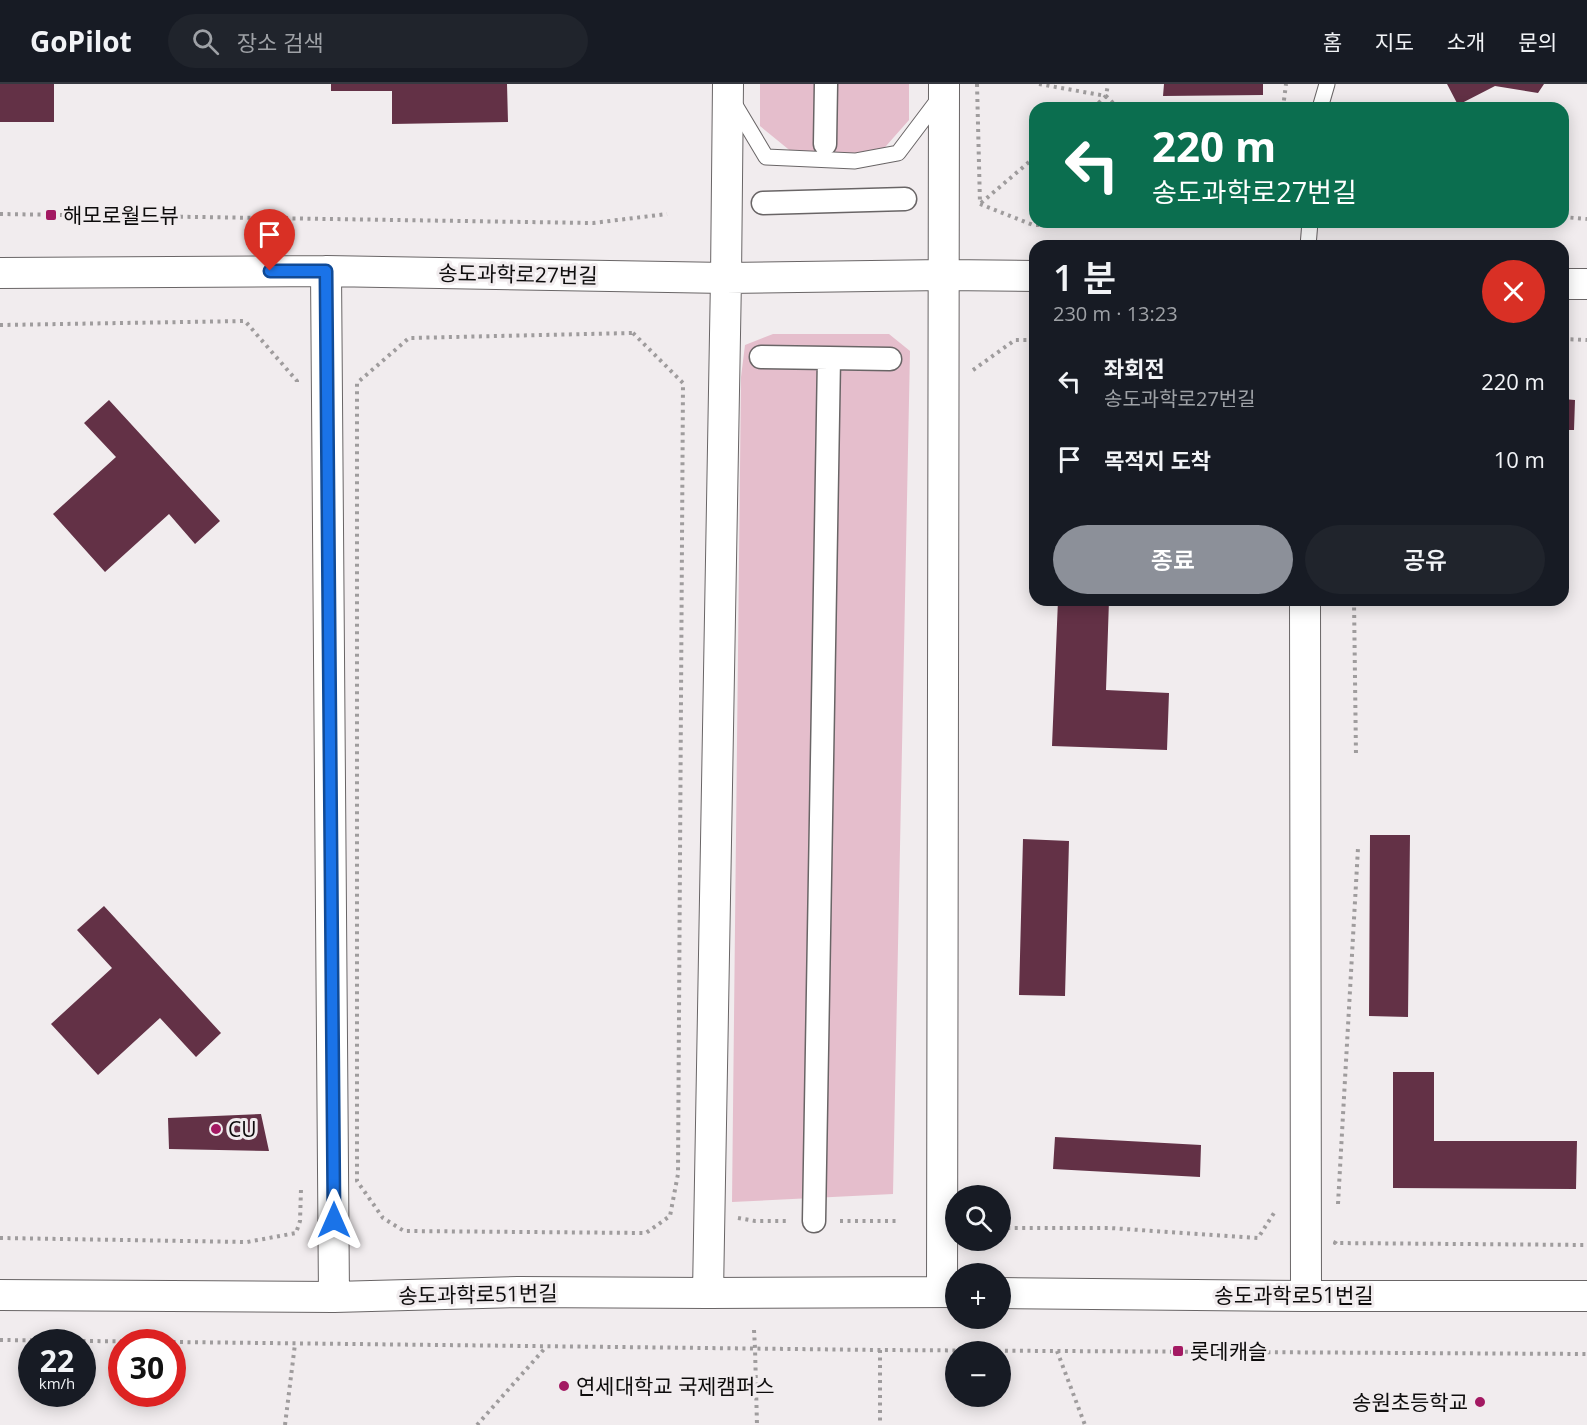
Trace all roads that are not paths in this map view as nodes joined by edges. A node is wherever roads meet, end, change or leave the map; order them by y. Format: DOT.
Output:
graph roads {
  1 [pos="826,84"];
  2 [pos="1327,84"];
  3 [pos="728,88"];
  4 [pos="944,88"];
  5 [pos="1322,102"];
  6 [pos="825,144"];
  7 [pos="905,199"];
  8 [pos="763,203"];
  9 [pos="326,271"];
  10 [pos="0,273"];
  11 [pos="944,275"];
  12 [pos="1029,276"];
  13 [pos="726,278"];
  14 [pos="1569,284"];
  15 [pos="1587,284"];
  16 [pos="761,357"];
  17 [pos="829,358"];
  18 [pos="890,359"];
  19 [pos="1305,606"];
  20 [pos="814,1221"];
  21 [pos="949,1263"];
  22 [pos="945,1292"];
  23 [pos="708,1293"];
  24 [pos="1011,1293"];
  25 [pos="0,1295"];
  26 [pos="1306,1296"];
  27 [pos="1587,1296"];
  28 [pos="334,1297"];
  1 -- 6 [label="street"];
  2 -- 5 [label="lane"];
  3 -- 4 [label="lane"];
  3 -- 13 [label="street"];
  4 -- 11 [label="street"];
  7 -- 8 [label="street"];
  9 -- 10 [label="street, 송도과학로27번길"];
  9 -- 13 [label="street, 송도과학로27번길"];
  9 -- 28 [label="street"];
  11 -- 12 [label="street, 송도과학로27번길"];
  11 -- 13 [label="street, 송도과학로27번길"];
  11 -- 21 [label="street"];
  13 -- 23 [label="street"];
  14 -- 15 [label="street"];
  16 -- 17 [label="street"];
  17 -- 18 [label="street"];
  17 -- 20 [label="street"];
  19 -- 26 [label="street"];
  22 -- 23 [label="street, 송도과학로51번길"];
  23 -- 28 [label="street, 송도과학로51번길"];
  24 -- 26 [label="street, 송도과학로51번길"];
  25 -- 28 [label="street, 송도과학로51번길"];
  26 -- 27 [label="street, 송도과학로51번길"];
}
